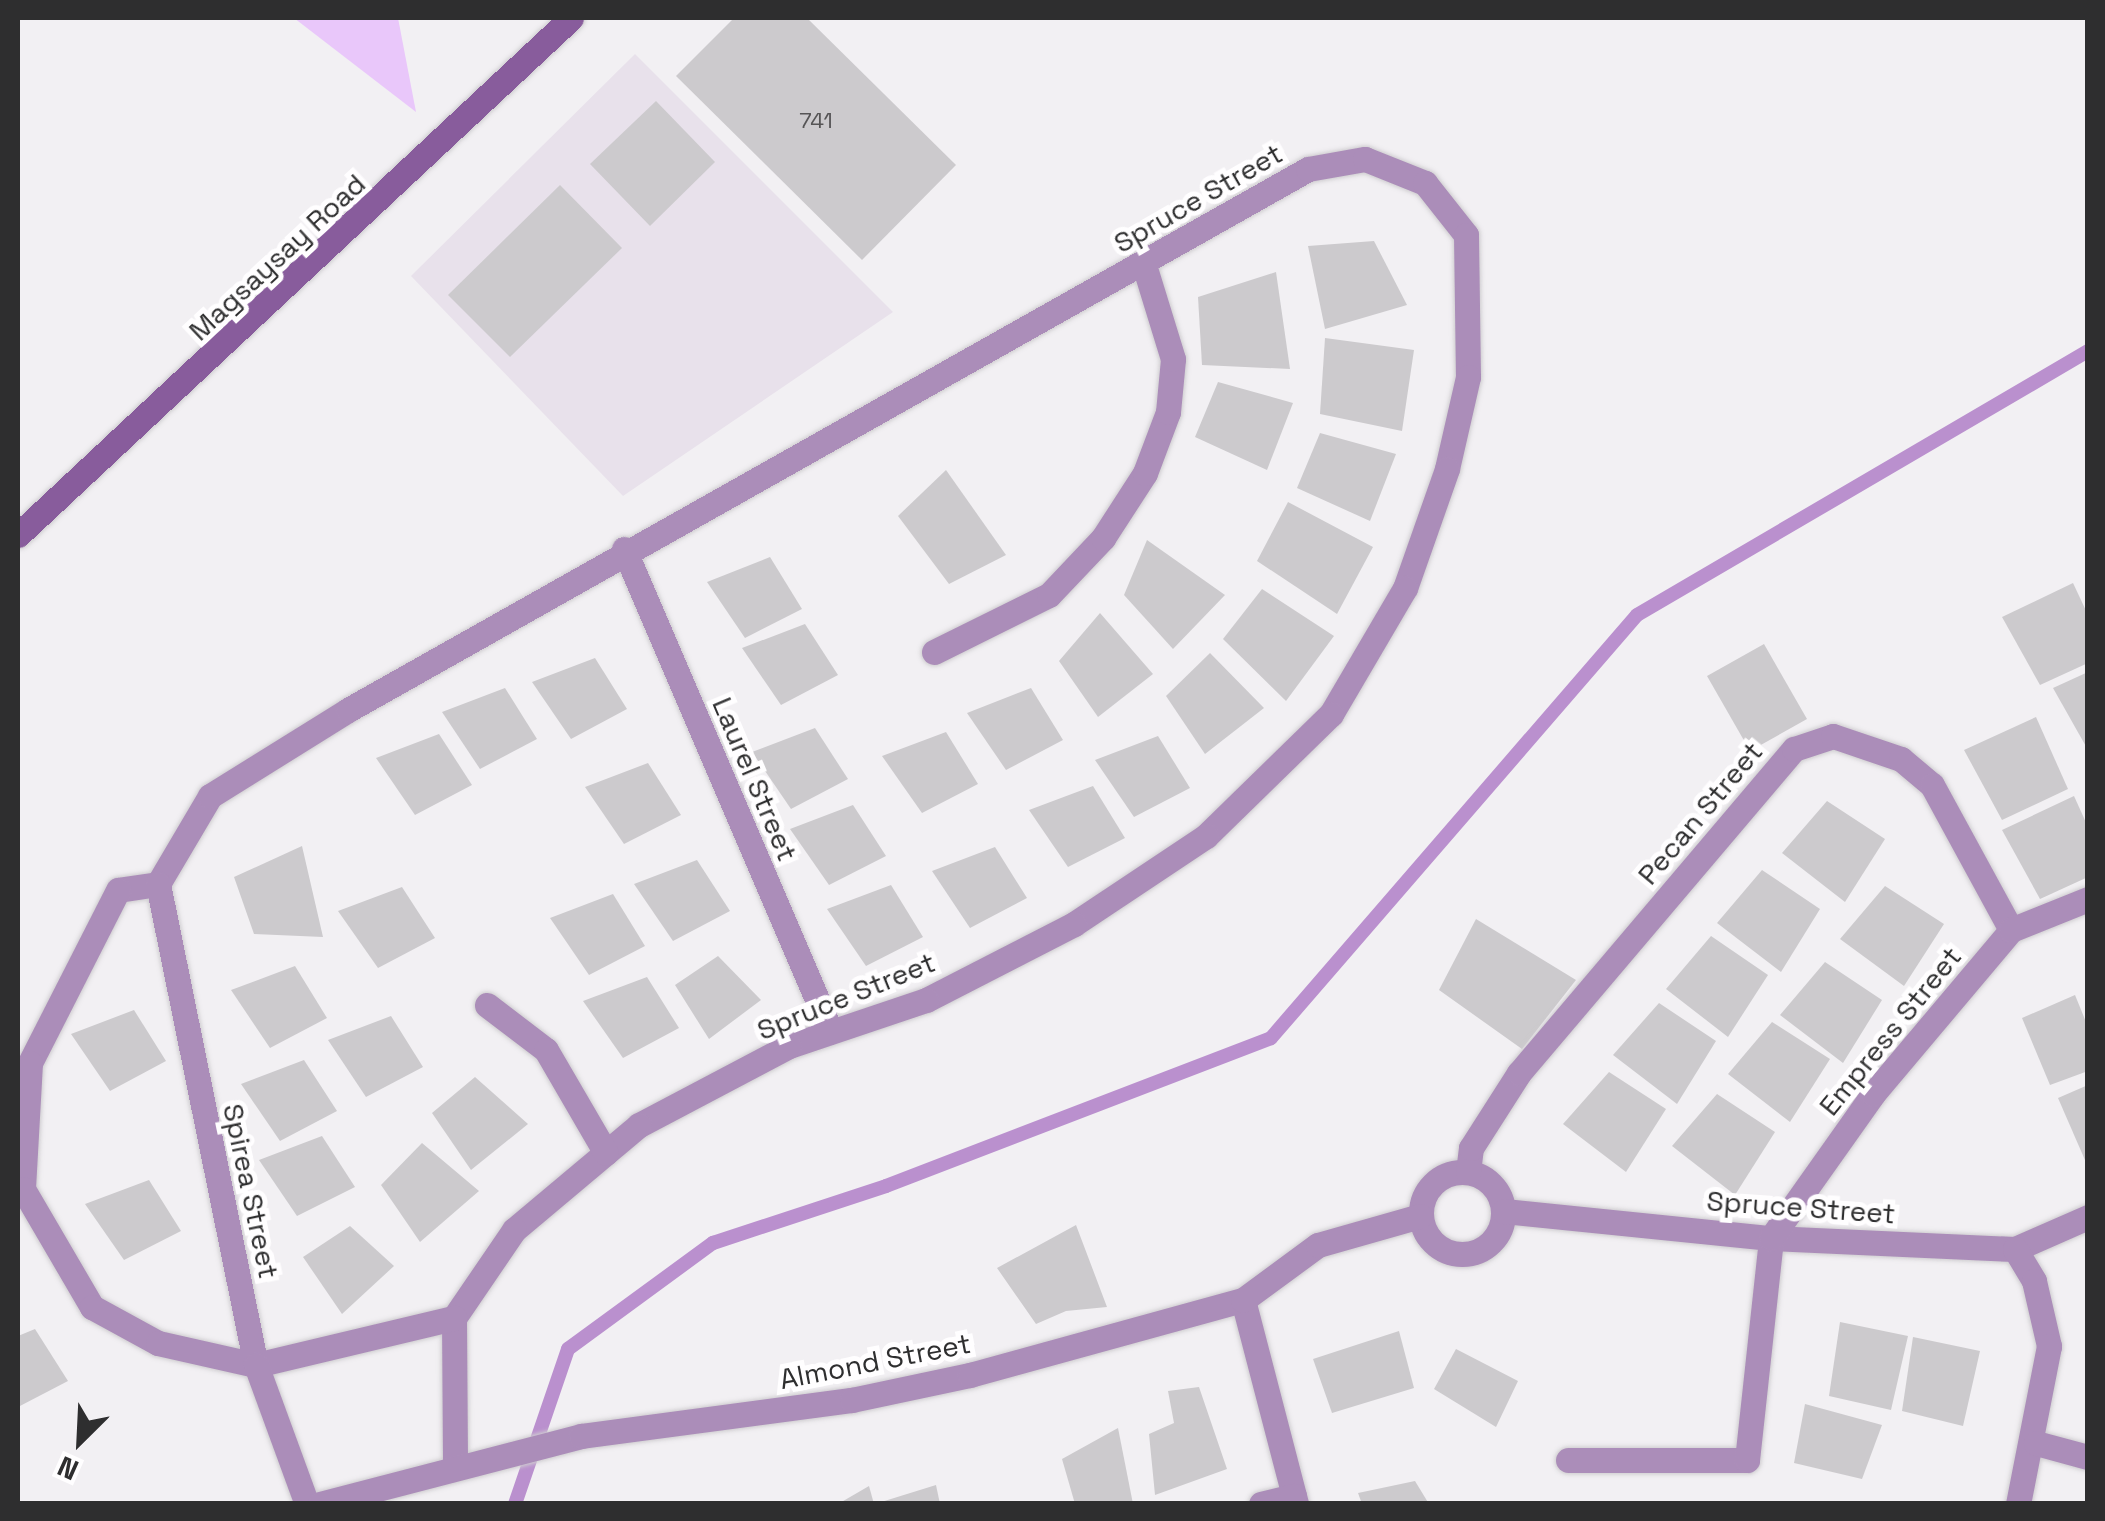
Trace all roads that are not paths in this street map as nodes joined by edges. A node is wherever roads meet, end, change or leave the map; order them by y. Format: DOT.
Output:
graph roads {
  1 [pos="571,18"];
  2 [pos="1144,264"];
  3 [pos="18,535"];
  4 [pos="624,549"];
  5 [pos="934,652"];
  6 [pos="158,884"];
  7 [pos="2088,899"];
  8 [pos="2011,930"];
  9 [pos="486,1005"];
  10 [pos="831,1032"];
  11 [pos="606,1153"];
  12 [pos="1468,1172"];
  13 [pos="1504,1211"];
  14 [pos="1420,1216"];
  15 [pos="2088,1217"];
  16 [pos="1771,1238"];
  17 [pos="2015,1248"];
  18 [pos="1243,1300"];
  19 [pos="454,1318"];
  20 [pos="256,1364"];
  21 [pos="2036,1443"];
  22 [pos="2088,1457"];
  23 [pos="1568,1460"];
  24 [pos="455,1464"];
  25 [pos="1295,1500"];
  26 [pos="306,1504"];
  27 [pos="320,1504"];
  28 [pos="1261,1504"];
  29 [pos="2018,1504"];
  1 -- 3 [label="main road, Magsaysay Road"];
  2 -- 4 [label="street, Spruce Street"];
  2 -- 5 [label="street"];
  2 -- 10 [label="street, Spruce Street"];
  4 -- 6 [label="street, Spruce Street"];
  4 -- 10 [label="street, Laurel Street"];
  6 -- 20 [label="street, Spirea Street"];
  6 -- 20 [label="street"];
  7 -- 8 [label="street, Empress Street"];
  8 -- 12 [label="street, Pecan Street"];
  8 -- 16 [label="street, Empress Street"];
  9 -- 11 [label="street"];
  10 -- 11 [label="street, Spruce Street"];
  11 -- 19 [label="street, Spruce Street"];
  12 -- 13 [label="street"];
  12 -- 14 [label="street"];
  13 -- 14 [label="street"];
  13 -- 16 [label="street, Spruce Street"];
  14 -- 18 [label="street, Almond Street"];
  15 -- 17 [label="street, Spruce Street"];
  16 -- 17 [label="street, Spruce Street"];
  16 -- 23 [label="street"];
  17 -- 21 [label="street"];
  18 -- 24 [label="street, Almond Street"];
  18 -- 25 [label="street"];
  19 -- 20 [label="street"];
  19 -- 24 [label="street"];
  20 -- 26 [label="street, Spirea Street"];
  21 -- 22 [label="street"];
  21 -- 29 [label="street"];
  24 -- 27 [label="street, Almond Street"];
  25 -- 28 [label="street"];
}
